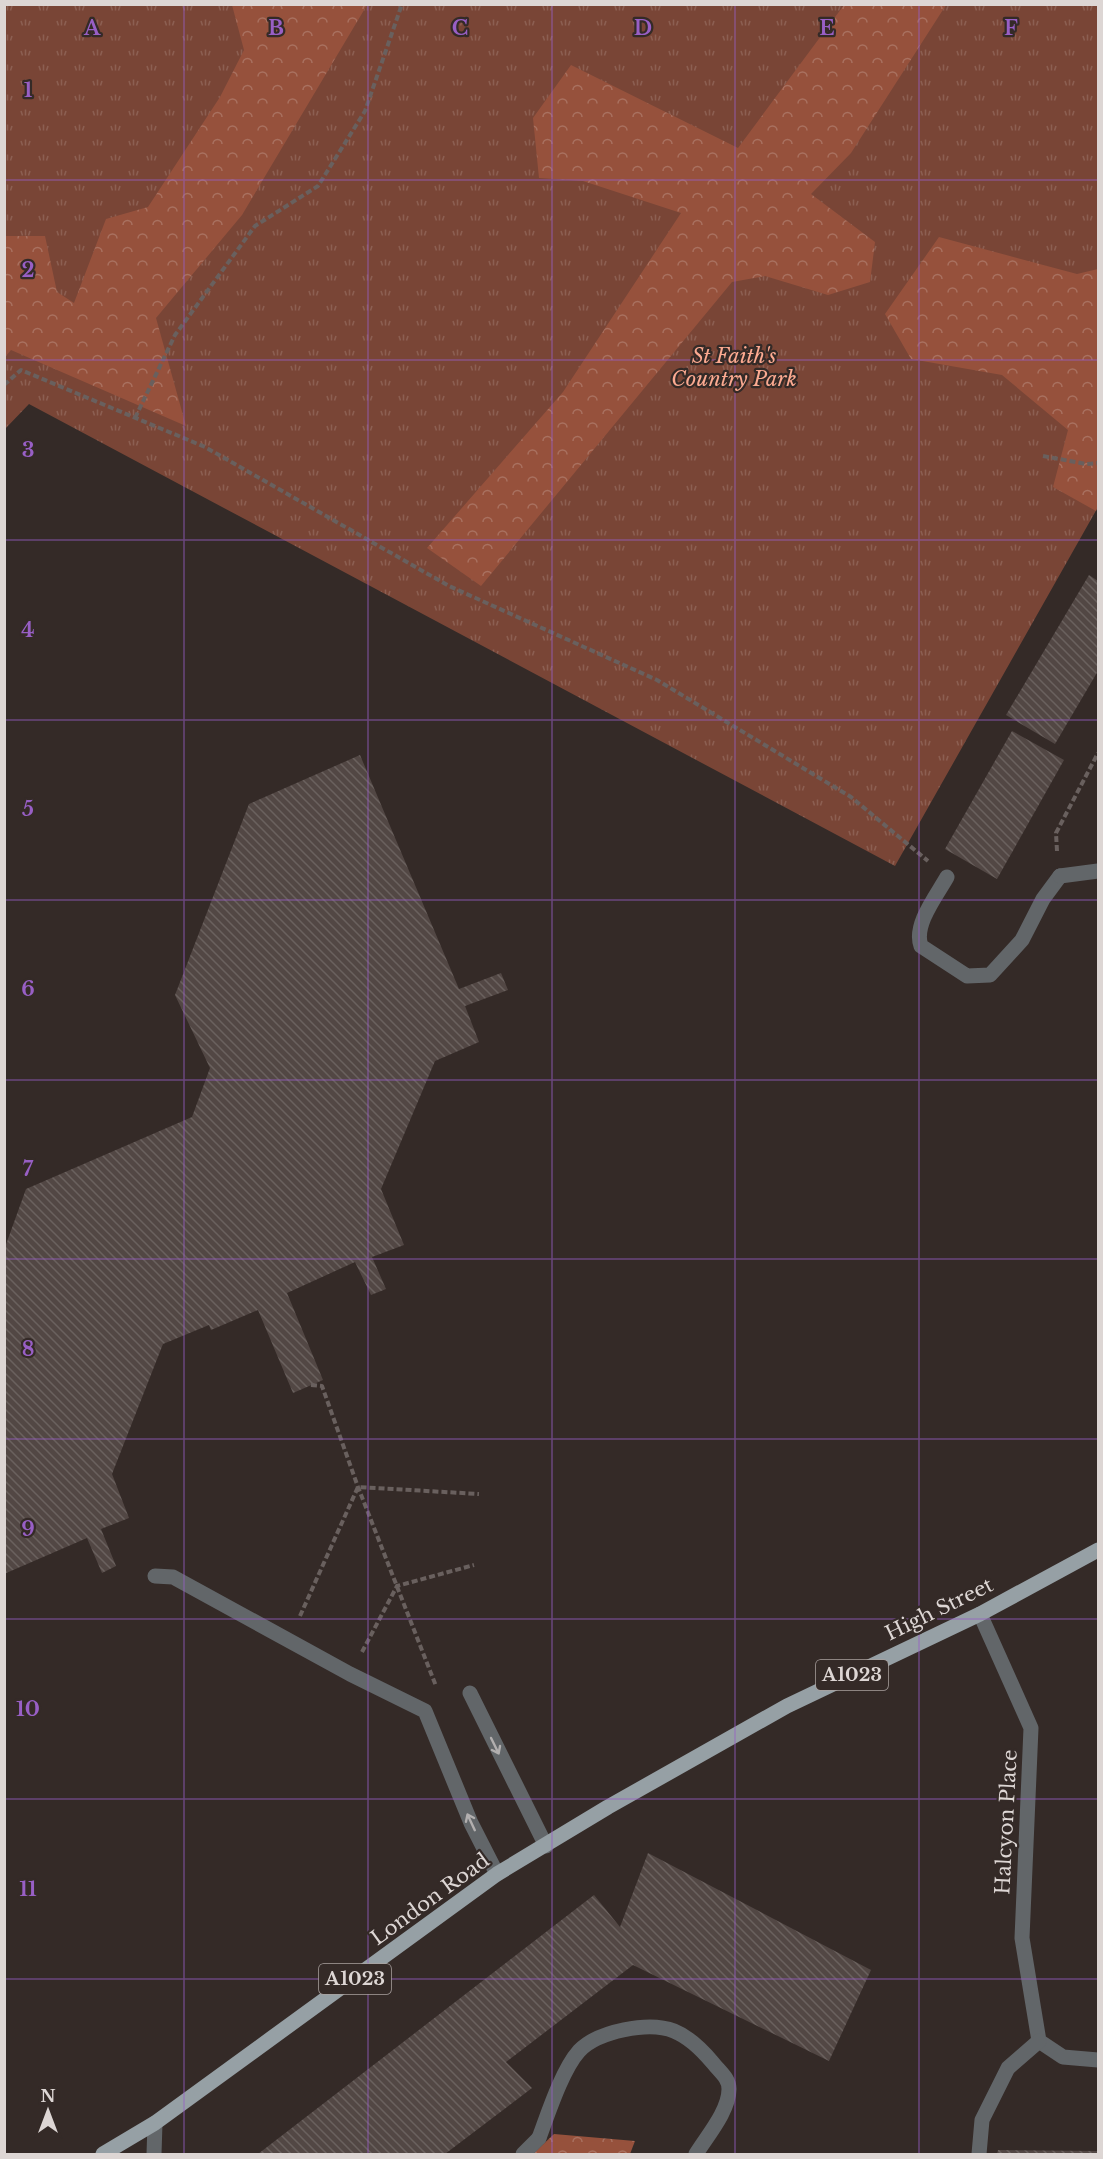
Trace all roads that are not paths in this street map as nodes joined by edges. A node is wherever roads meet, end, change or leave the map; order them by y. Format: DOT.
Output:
graph roads {
  1 [pos="1098,871"];
  2 [pos="947,877"];
  3 [pos="1098,1550"];
  4 [pos="155,1575"];
  5 [pos="980,1614"];
  6 [pos="470,1693"];
  7 [pos="608,1807"];
  8 [pos="546,1846"];
  9 [pos="497,1875"];
  10 [pos="1039,2041"];
  11 [pos="1098,2060"];
  12 [pos="155,2123"];
  13 [pos="103,2154"];
  14 [pos="154,2154"];
  15 [pos="523,2154"];
  16 [pos="696,2154"];
  17 [pos="979,2154"];
  1 -- 2 [label="street"];
  3 -- 5 [label="main road, High Street / A1023"];
  9 -- 4 [label="street, one-way"];
  5 -- 7 [label="main road, High Street / A1023"];
  5 -- 10 [label="street, Halcyon Place"];
  6 -- 8 [label="street, one-way"];
  7 -- 8 [label="main road, London Road / A1023"];
  8 -- 9 [label="main road, London Road / A1023"];
  9 -- 12 [label="main road, London Road / A1023"];
  10 -- 11 [label="street"];
  10 -- 17 [label="street"];
  12 -- 13 [label="main road, London Road / A1023"];
  12 -- 14 [label="street"];
  15 -- 16 [label="street"];
}
